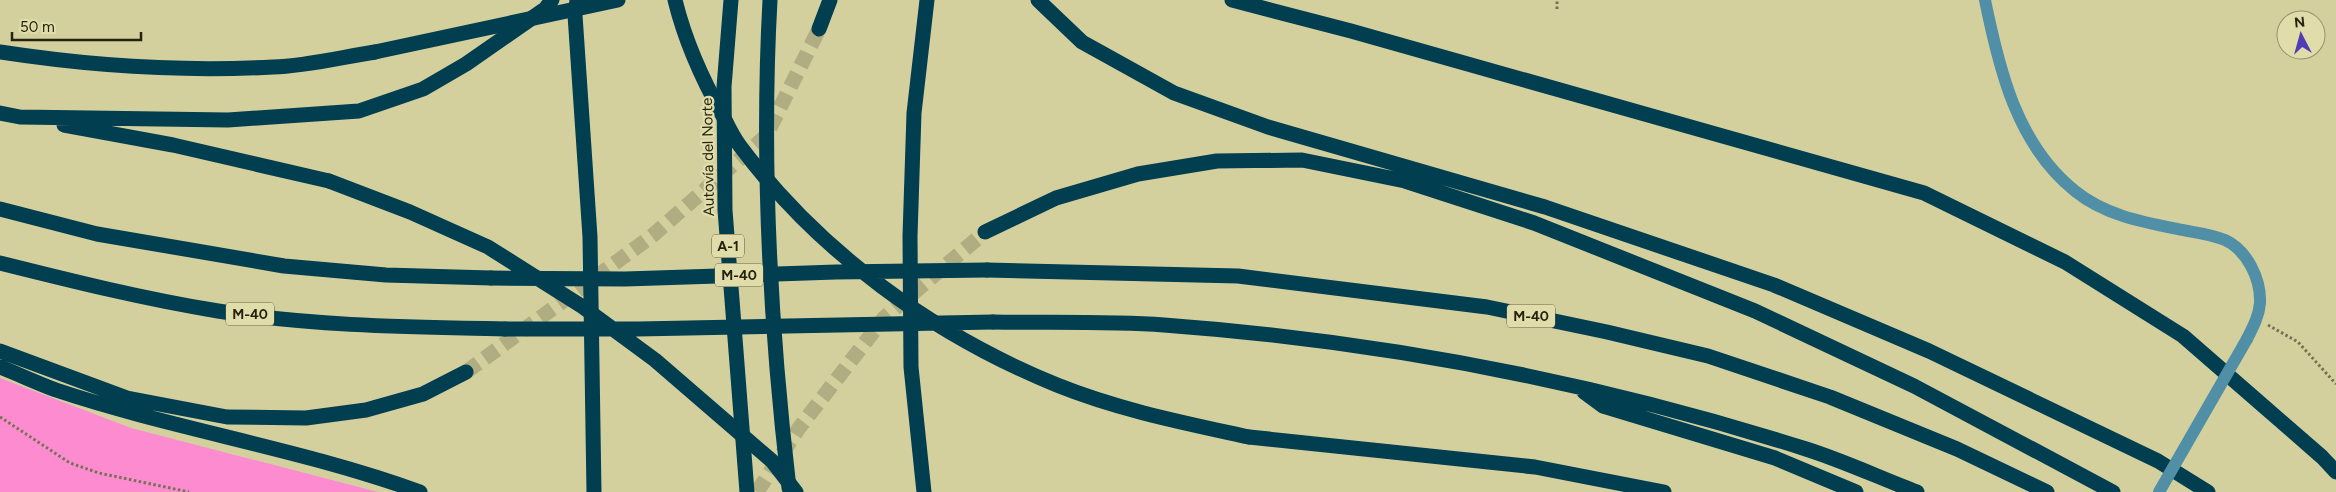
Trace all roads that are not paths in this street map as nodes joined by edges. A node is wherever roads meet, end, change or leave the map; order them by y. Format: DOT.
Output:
graph roads {
  1 [pos="552,0"];
  2 [pos="577,0"];
  3 [pos="618,0"];
  4 [pos="675,0"];
  5 [pos="731,0"];
  6 [pos="770,0"];
  7 [pos="830,0"];
  8 [pos="927,0"];
  9 [pos="1038,0"];
  10 [pos="1232,0"];
  11 [pos="1985,0"];
  12 [pos="819,29"];
  13 [pos="0,44"];
  14 [pos="0,52"];
  15 [pos="60,61"];
  16 [pos="0,113"];
  17 [pos="20,117"];
  18 [pos="0,209"];
  19 [pos="985,232"];
  20 [pos="0,263"];
  21 [pos="0,351"];
  22 [pos="0,367"];
  23 [pos="466,372"];
  24 [pos="1577,387"];
  25 [pos="2336,472"];
  26 [pos="420,492"];
  27 [pos="594,492"];
  28 [pos="747,492"];
  29 [pos="790,492"];
  30 [pos="796,492"];
  31 [pos="924,492"];
  32 [pos="1664,492"];
  33 [pos="1856,492"];
  34 [pos="1917,492"];
  35 [pos="2046,492"];
  36 [pos="2113,492"];
  37 [pos="2159,492"];
  38 [pos="2208,492"];
  1 -- 17 [label="highway, bridge"];
  2 -- 27 [label="highway"];
  3 -- 15 [label="highway, bridge"];
  4 -- 32 [label="highway, bridge"];
  5 -- 28 [label="highway, Autovía del Norte / A-1"];
  6 -- 29 [label="highway"];
  7 -- 12 [label="highway"];
  8 -- 31 [label="highway"];
  9 -- 38 [label="highway"];
  10 -- 25 [label="highway"];
  11 -- 37 [label="street, bridge"];
  13 -- 15 [label="highway"];
  14 -- 15 [label="highway"];
  16 -- 17 [label="highway"];
  17 -- 30 [label="highway, bridge"];
  18 -- 35 [label="highway, M-40, bridge"];
  19 -- 36 [label="highway"];
  20 -- 24 [label="highway, M-40, bridge"];
  21 -- 23 [label="highway"];
  22 -- 26 [label="highway"];
  24 -- 33 [label="highway"];
  24 -- 34 [label="highway, M-40"];
}
